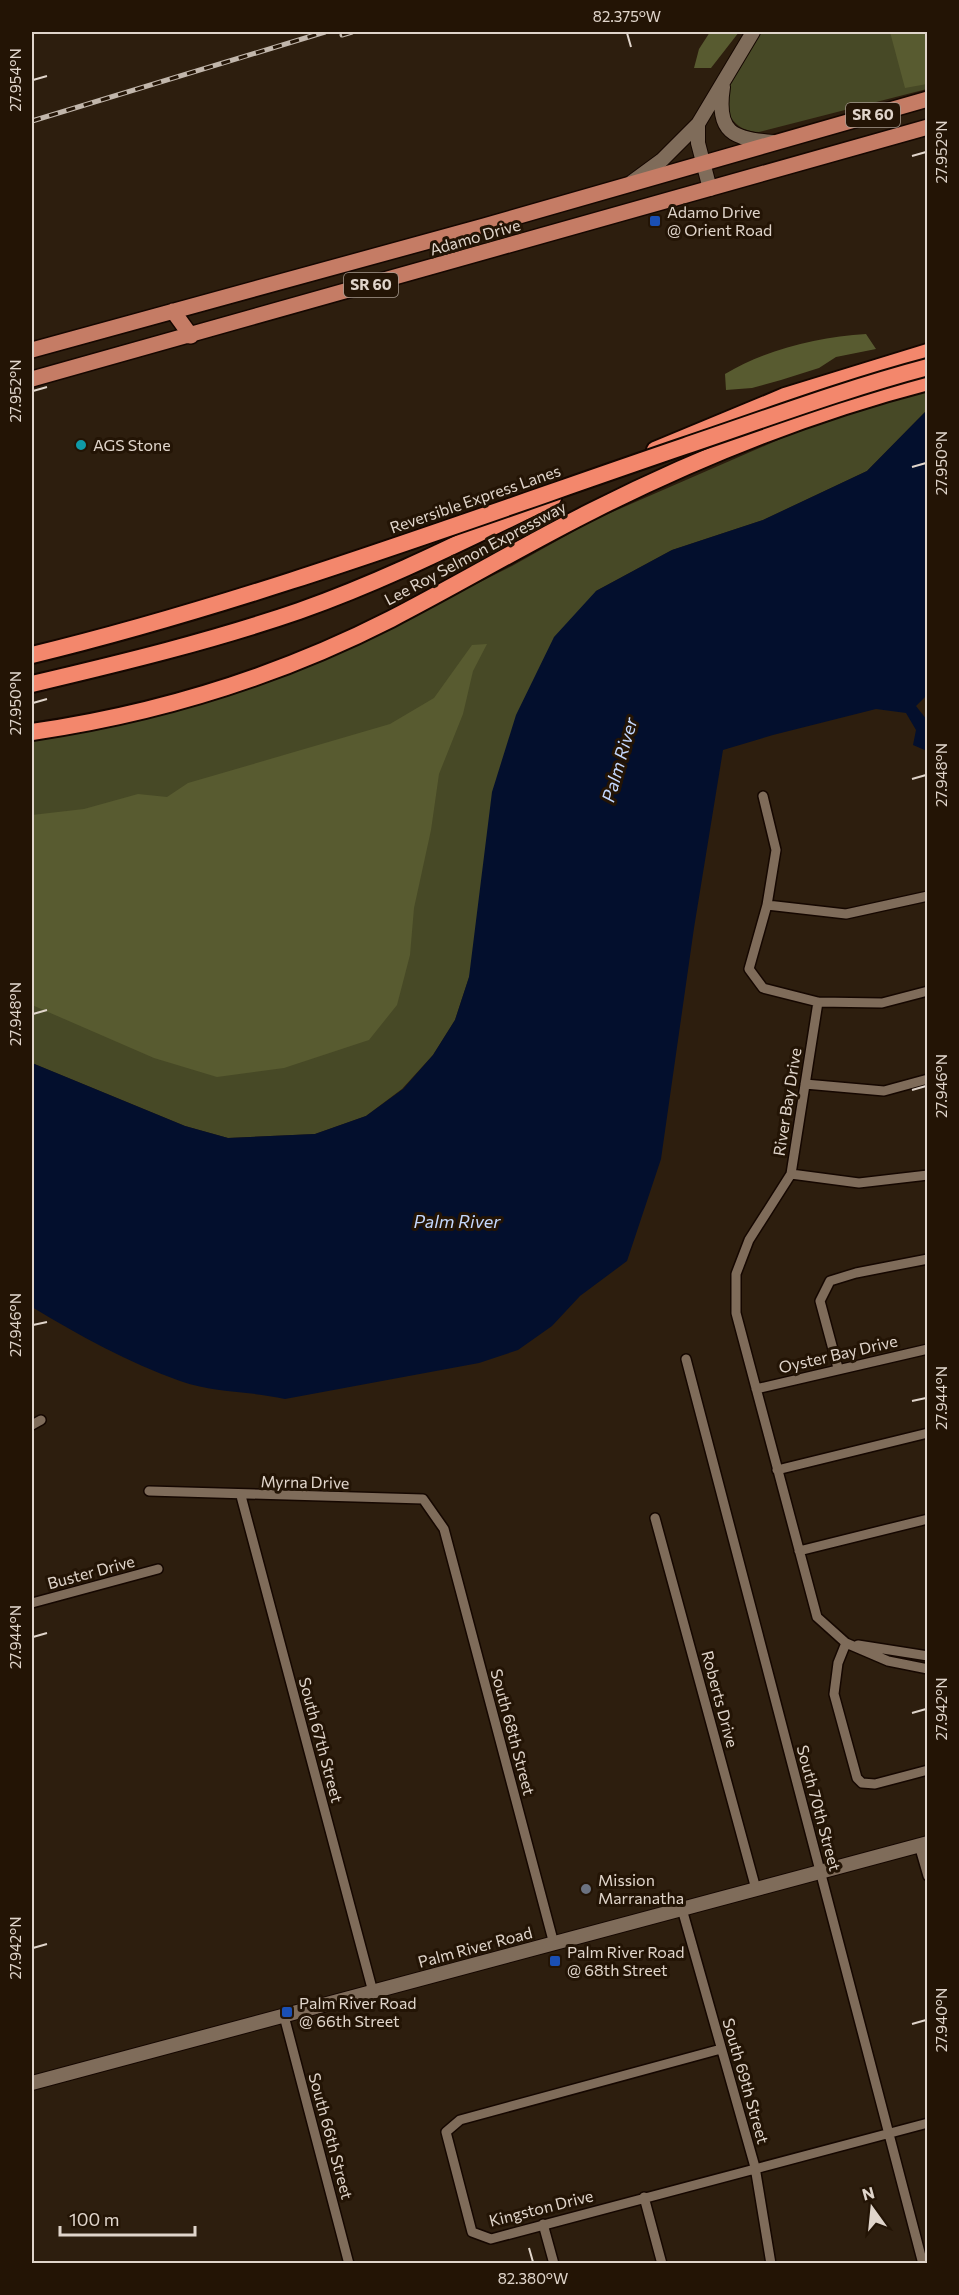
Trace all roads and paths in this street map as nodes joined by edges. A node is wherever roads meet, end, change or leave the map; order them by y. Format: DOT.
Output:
graph roads {
  1 [pos="753,32"];
  2 [pos="724,79"];
  3 [pos="927,99"];
  4 [pos="698,124"];
  5 [pos="927,127"];
  6 [pos="775,142"];
  7 [pos="703,164"];
  8 [pos="626,186"];
  9 [pos="712,189"];
  10 [pos="484,226"];
  11 [pos="492,252"];
  12 [pos="173,311"];
  13 [pos="190,336"];
  14 [pos="32,350"];
  15 [pos="927,352"];
  16 [pos="927,367"];
  17 [pos="32,379"];
  18 [pos="922,383"];
  19 [pos="32,656"];
  20 [pos="32,684"];
  21 [pos="32,732"];
  22 [pos="763,796"];
  23 [pos="927,896"];
  24 [pos="767,905"];
  25 [pos="927,991"];
  26 [pos="818,1002"];
  27 [pos="927,1079"];
  28 [pos="805,1084"];
  29 [pos="791,1174"];
  30 [pos="927,1175"];
  31 [pos="927,1259"];
  32 [pos="927,1349"];
  33 [pos="686,1359"];
  34 [pos="838,1368"];
  35 [pos="756,1389"];
  36 [pos="41,1420"];
  37 [pos="32,1425"];
  38 [pos="927,1433"];
  39 [pos="777,1470"];
  40 [pos="149,1491"];
  41 [pos="241,1496"];
  42 [pos="655,1518"];
  43 [pos="927,1519"];
  44 [pos="444,1529"];
  45 [pos="799,1551"];
  46 [pos="158,1569"];
  47 [pos="32,1603"];
  48 [pos="846,1643"];
  49 [pos="927,1656"];
  50 [pos="927,1670"];
  51 [pos="927,1770"];
  52 [pos="923,1844"];
  53 [pos="820,1871"];
  54 [pos="927,1876"];
  55 [pos="756,1889"];
  56 [pos="682,1909"];
  57 [pos="554,1944"];
  58 [pos="372,1992"];
  59 [pos="284,2016"];
  60 [pos="721,2049"];
  61 [pos="32,2083"];
  62 [pos="927,2124"];
  63 [pos="889,2134"];
  64 [pos="754,2168"];
  65 [pos="644,2197"];
  66 [pos="543,2224"];
  67 [pos="349,2264"];
  68 [pos="554,2264"];
  69 [pos="662,2264"];
  70 [pos="771,2264"];
  71 [pos="923,2264"];
  1 -- 2 [label="street"];
  2 -- 4 [label="street"];
  2 -- 6 [label="street"];
  3 -- 6 [label="main road, Adamo Drive / SR 60"];
  4 -- 7 [label="street"];
  4 -- 8 [label="street"];
  5 -- 9 [label="main road, Adamo Drive / SR 60"];
  6 -- 7 [label="main road, Adamo Drive / SR 60"];
  7 -- 8 [label="main road, Adamo Drive / SR 60"];
  7 -- 9 [label="street"];
  8 -- 10 [label="main road, Adamo Drive / SR 60"];
  9 -- 11 [label="main road, Adamo Drive / SR 60"];
  10 -- 11 [label="main road"];
  10 -- 12 [label="main road, Adamo Drive / SR 60"];
  11 -- 13 [label="main road, Adamo Drive / SR 60"];
  12 -- 13 [label="main road"];
  12 -- 14 [label="main road, Adamo Drive / SR 60"];
  13 -- 17 [label="main road, Adamo Drive / SR 60"];
  15 -- 20 [label="highway, Lee Roy Selmon Expressway"];
  16 -- 19 [label="highway, Reversible Express Lanes, bridge"];
  18 -- 21 [label="highway, Lee Roy Selmon Expressway"];
  22 -- 24 [label="street"];
  23 -- 24 [label="street"];
  24 -- 26 [label="street"];
  25 -- 26 [label="street"];
  26 -- 28 [label="street, River Bay Drive"];
  27 -- 28 [label="street"];
  28 -- 29 [label="street, River Bay Drive"];
  29 -- 30 [label="street"];
  29 -- 35 [label="street, River Bay Drive"];
  31 -- 34 [label="street"];
  32 -- 34 [label="street, Oyster Bay Drive"];
  33 -- 53 [label="street, South 70th Street"];
  34 -- 35 [label="street, Oyster Bay Drive"];
  35 -- 39 [label="street, River Bay Drive"];
  36 -- 37 [label="street"];
  38 -- 39 [label="street"];
  39 -- 45 [label="street, River Bay Drive"];
  40 -- 41 [label="street, Myrna Drive"];
  41 -- 44 [label="street, Myrna Drive"];
  41 -- 58 [label="street, South 67th Street"];
  42 -- 55 [label="street, Roberts Drive"];
  43 -- 45 [label="street"];
  44 -- 57 [label="street, South 68th Street"];
  45 -- 48 [label="street, River Bay Drive"];
  46 -- 47 [label="street, Buster Drive"];
  48 -- 49 [label="street"];
  48 -- 50 [label="street, River Bay Drive"];
  48 -- 51 [label="street"];
  52 -- 53 [label="street, Palm River Road"];
  52 -- 54 [label="street"];
  53 -- 55 [label="street, Palm River Road"];
  53 -- 63 [label="street, South 70th Street"];
  55 -- 56 [label="street, Palm River Road"];
  56 -- 57 [label="street, Palm River Road"];
  56 -- 60 [label="street, South 69th Street"];
  57 -- 58 [label="street, Palm River Road"];
  58 -- 59 [label="street, Palm River Road"];
  59 -- 61 [label="street, Palm River Road"];
  59 -- 67 [label="street, South 66th Street"];
  60 -- 64 [label="street, South 69th Street"];
  60 -- 66 [label="street, Kingston Drive"];
  62 -- 63 [label="street, Kingston Drive"];
  63 -- 64 [label="street, Kingston Drive"];
  63 -- 71 [label="street, South 70th Street"];
  64 -- 65 [label="street, Kingston Drive"];
  64 -- 70 [label="street, South 69th Street"];
  65 -- 66 [label="street, Kingston Drive"];
  65 -- 69 [label="street"];
  66 -- 68 [label="street"];
}
